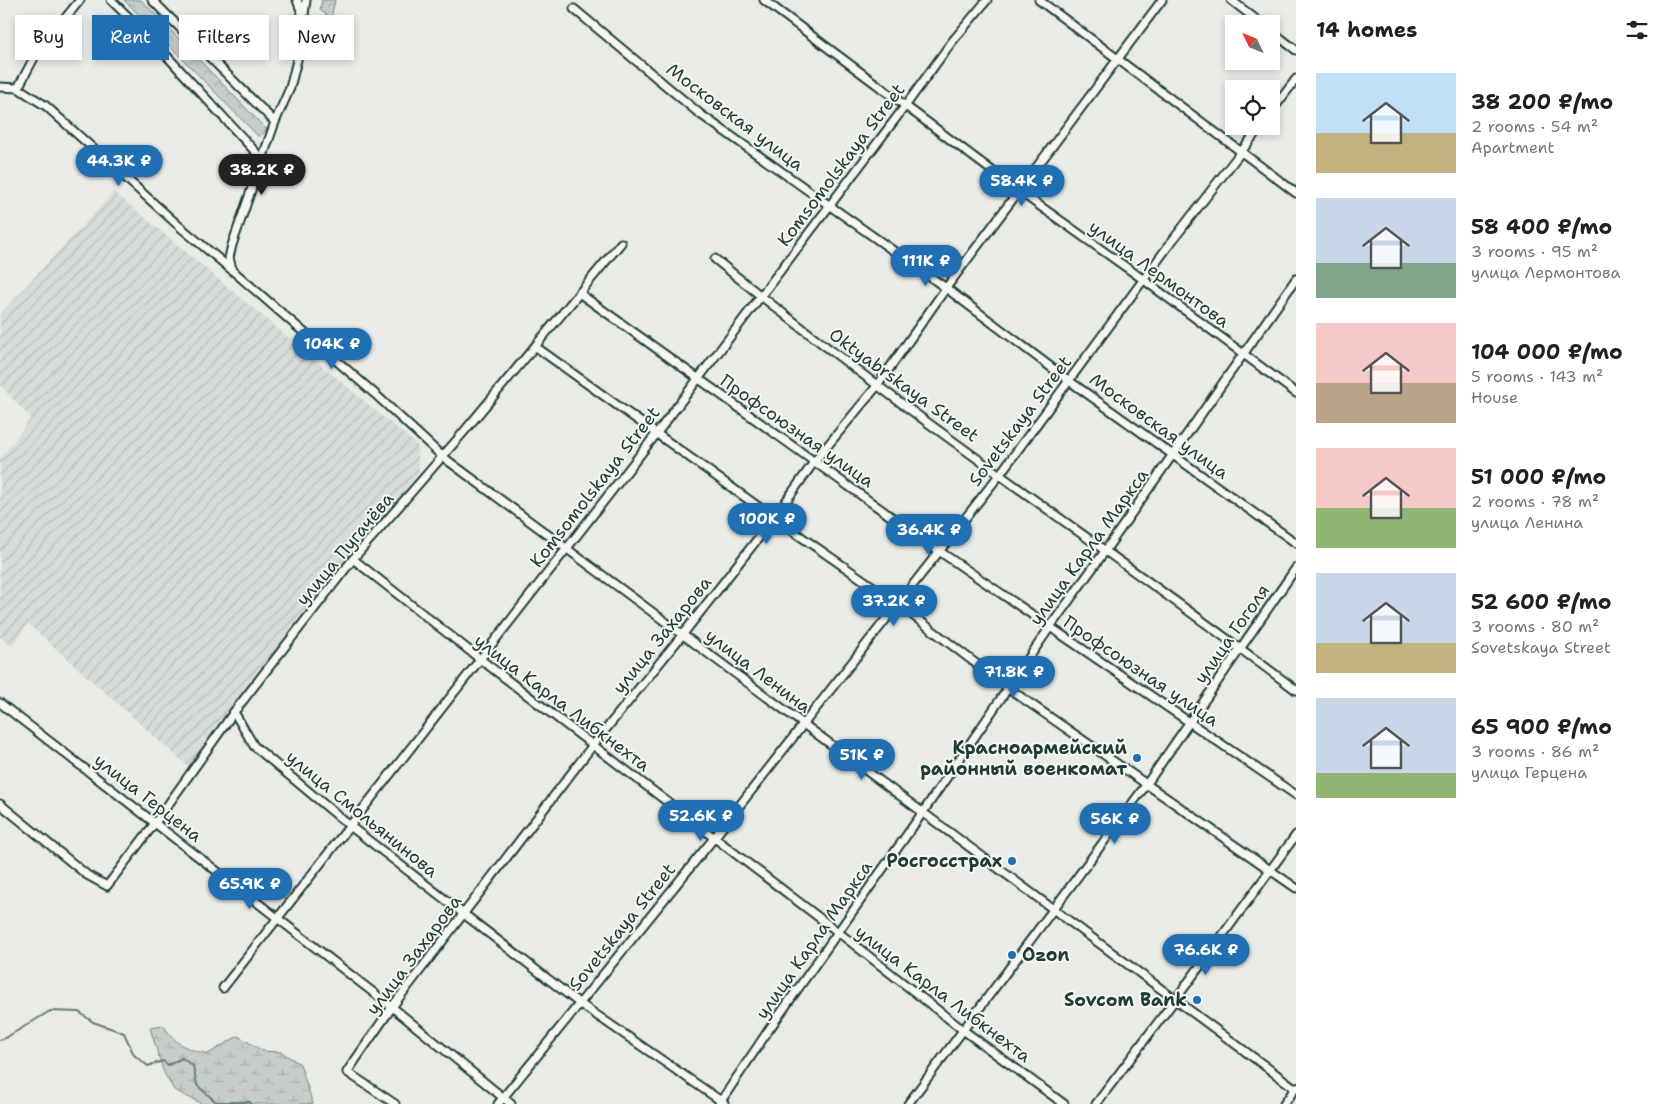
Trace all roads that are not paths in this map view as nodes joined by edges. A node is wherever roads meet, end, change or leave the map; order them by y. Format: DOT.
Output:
graph roads {
  1 [pos="80,0"];
  2 [pos="111,0"];
  3 [pos="152,0"];
  4 [pos="297,0"];
  5 [pos="306,0"];
  6 [pos="764,0"];
  7 [pos="987,0"];
  8 [pos="1039,0"];
  9 [pos="1162,0"];
  10 [pos="1231,0"];
  11 [pos="574,9"];
  12 [pos="302,15"];
  13 [pos="303,15"];
  14 [pos="1250,15"];
  15 [pos="1280,38"];
  16 [pos="1296,50"];
  17 [pos="298,60"];
  18 [pos="1118,60"];
  19 [pos="1296,79"];
  20 [pos="0,87"];
  21 [pos="18,88"];
  22 [pos="1280,100"];
  23 [pos="906,105"];
  24 [pos="275,122"];
  25 [pos="1254,135"];
  26 [pos="1242,152"];
  27 [pos="262,159"];
  28 [pos="1019,191"];
  29 [pos="1296,193"];
  30 [pos="830,205"];
  31 [pos="621,243"];
  32 [pos="716,259"];
  33 [pos="232,270"];
  34 [pos="1296,279"];
  35 [pos="1144,280"];
  36 [pos="946,288"];
  37 [pos="579,293"];
  38 [pos="761,296"];
  39 [pos="536,347"];
  40 [pos="1243,355"];
  41 [pos="697,379"];
  42 [pos="1068,380"];
  43 [pos="877,386"];
  44 [pos="1296,393"];
  45 [pos="657,432"];
  46 [pos="1173,454"];
  47 [pos="443,456"];
  48 [pos="814,462"];
  49 [pos="1000,474"];
  50 [pos="774,518"];
  51 [pos="1296,543"];
  52 [pos="568,548"];
  53 [pos="939,550"];
  54 [pos="1105,551"];
  55 [pos="353,560"];
  56 [pos="1296,568"];
  57 [pos="898,604"];
  58 [pos="1050,627"];
  59 [pos="683,634"];
  60 [pos="1241,648"];
  61 [pos="480,659"];
  62 [pos="1008,688"];
  63 [pos="1296,690"];
  64 [pos="0,703"];
  65 [pos="234,712"];
  66 [pos="1188,722"];
  67 [pos="804,724"];
  68 [pos="593,745"];
  69 [pos="1146,785"];
  70 [pos="1296,795"];
  71 [pos="0,804"];
  72 [pos="922,812"];
  73 [pos="155,823"];
  74 [pos="350,826"];
  75 [pos="1296,835"];
  76 [pos="714,838"];
  77 [pos="1270,871"];
  78 [pos="1296,888"];
  79 [pos="1054,908"];
  80 [pos="464,914"];
  81 [pos="278,918"];
  82 [pos="838,932"];
  83 [pos="223,988"];
  84 [pos="1175,1000"];
  85 [pos="579,1003"];
  86 [pos="392,1007"];
  87 [pos="963,1030"];
  88 [pos="1296,1088"];
  89 [pos="503,1098"];
  90 [pos="722,1103"];
  91 [pos="395,1104"];
  92 [pos="498,1104"];
  93 [pos="512,1104"];
  94 [pos="908,1104"];
  95 [pos="1064,1104"];
  96 [pos="1096,1104"];
  97 [pos="1284,1104"];
  1 -- 21 [label="street"];
  2 -- 27 [label="street"];
  3 -- 24 [label="street"];
  4 -- 12 [label="street"];
  5 -- 13 [label="street"];
  6 -- 23 [label="street, улица Лермонтова"];
  7 -- 23 [label="street, Komsomolskaya Street"];
  8 -- 18 [label="street"];
  9 -- 18 [label="street, улица Захарова"];
  10 -- 14 [label="street"];
  11 -- 30 [label="street, Московская улица"];
  15 -- 16 [label="street"];
  17 -- 24 [label="street"];
  18 -- 26 [label="street"];
  18 -- 28 [label="street, улица Захарова"];
  19 -- 22 [label="street"];
  20 -- 21 [label="street"];
  21 -- 33 [label="street, улица Ленина"];
  23 -- 28 [label="street, улица Лермонтова"];
  23 -- 30 [label="street, Komsomolskaya Street"];
  24 -- 27 [label="street"];
  25 -- 26 [label="street, Sovetskaya Street"];
  26 -- 29 [label="street"];
  26 -- 35 [label="street, Sovetskaya Street"];
  27 -- 33 [label="street"];
  28 -- 35 [label="street, улица Лермонтова"];
  28 -- 36 [label="street, улица Захарова"];
  30 -- 36 [label="street, Московская улица"];
  30 -- 38 [label="street, Komsomolskaya Street"];
  31 -- 37 [label="street, улица Пугачёва"];
  32 -- 38 [label="street, Oktyabrskaya Street"];
  33 -- 47 [label="street, улица Ленина"];
  34 -- 40 [label="street, улица Карла Маркса"];
  35 -- 40 [label="street, улица Лермонтова"];
  35 -- 42 [label="street, Sovetskaya Street"];
  36 -- 42 [label="street, Московская улица"];
  36 -- 43 [label="street, улица Захарова"];
  37 -- 39 [label="street, улица Пугачёва"];
  37 -- 41 [label="street, Профсоюзная улица"];
  38 -- 41 [label="street, Komsomolskaya Street"];
  38 -- 43 [label="street, Oktyabrskaya Street"];
  39 -- 45 [label="street"];
  39 -- 47 [label="street, улица Пугачёва"];
  40 -- 44 [label="street, улица Лермонтова"];
  40 -- 46 [label="street, улица Карла Маркса"];
  41 -- 45 [label="street, Komsomolskaya Street"];
  41 -- 48 [label="street, Профсоюзная улица"];
  42 -- 46 [label="street, Московская улица"];
  42 -- 49 [label="street, Sovetskaya Street"];
  43 -- 48 [label="street, улица Захарова"];
  43 -- 49 [label="street, Oktyabrskaya Street"];
  45 -- 50 [label="street"];
  45 -- 52 [label="street, Komsomolskaya Street"];
  46 -- 51 [label="street, Московская улица"];
  46 -- 54 [label="street, улица Карла Маркса"];
  47 -- 52 [label="street, улица Ленина"];
  47 -- 55 [label="street, улица Пугачёва"];
  48 -- 50 [label="street, улица Захарова"];
  48 -- 53 [label="street, Профсоюзная улица"];
  49 -- 53 [label="street, Sovetskaya Street"];
  49 -- 54 [label="street, Oktyabrskaya Street"];
  50 -- 57 [label="street"];
  50 -- 59 [label="street, улица Захарова"];
  52 -- 59 [label="street, улица Ленина"];
  52 -- 61 [label="street, Komsomolskaya Street"];
  53 -- 57 [label="street, Sovetskaya Street"];
  53 -- 58 [label="street, Профсоюзная улица"];
  54 -- 58 [label="street, улица Карла Маркса"];
  54 -- 60 [label="street, Oktyabrskaya Street"];
  55 -- 61 [label="street, улица Карла Либкнехта"];
  55 -- 65 [label="street, улица Пугачёва"];
  56 -- 60 [label="street, улица Гоголя"];
  57 -- 62 [label="street"];
  57 -- 67 [label="street, Sovetskaya Street"];
  58 -- 62 [label="street, улица Карла Маркса"];
  58 -- 66 [label="street, Профсоюзная улица"];
  59 -- 67 [label="street, улица Ленина"];
  59 -- 68 [label="street, улица Захарова"];
  60 -- 63 [label="street, Oktyabrskaya Street"];
  60 -- 66 [label="street, улица Гоголя"];
  61 -- 68 [label="street, улица Карла Либкнехта"];
  61 -- 74 [label="street, Komsomolskaya Street"];
  62 -- 69 [label="street"];
  62 -- 72 [label="street, улица Карла Маркса"];
  64 -- 73 [label="street, улица Герцена"];
  65 -- 73 [label="street, улица Пугачёва"];
  65 -- 74 [label="street, улица Смольянинова"];
  66 -- 69 [label="street, улица Гоголя"];
  66 -- 70 [label="street, Профсоюзная улица"];
  67 -- 72 [label="street, улица Ленина"];
  67 -- 76 [label="street, Sovetskaya Street"];
  68 -- 76 [label="street, улица Карла Либкнехта"];
  68 -- 80 [label="street, улица Захарова"];
  69 -- 77 [label="street"];
  69 -- 79 [label="street, улица Гоголя"];
  71 -- 73 [label="street, улица Пугачёва"];
  72 -- 79 [label="street, улица Ленина"];
  72 -- 82 [label="street, улица Карла Маркса"];
  73 -- 81 [label="street, улица Герцена"];
  74 -- 80 [label="street, улица Смольянинова"];
  74 -- 81 [label="street, Komsomolskaya Street"];
  75 -- 77 [label="street"];
  76 -- 82 [label="street, улица Карла Либкнехта"];
  76 -- 85 [label="street, Sovetskaya Street"];
  77 -- 78 [label="street"];
  77 -- 84 [label="street"];
  79 -- 84 [label="street, улица Ленина"];
  79 -- 87 [label="street, улица Гоголя"];
  80 -- 85 [label="street, улица Смольянинова"];
  80 -- 86 [label="street, улица Захарова"];
  81 -- 83 [label="street, Komsomolskaya Street"];
  81 -- 86 [label="street, улица Герцена"];
  82 -- 87 [label="street, улица Карла Либкнехта"];
  82 -- 90 [label="street, улица Карла Маркса"];
  84 -- 88 [label="street, улица Ленина"];
  84 -- 96 [label="street"];
  85 -- 89 [label="street, Sovetskaya Street"];
  85 -- 90 [label="street, улица Смольянинова"];
  86 -- 89 [label="street, улица Герцена"];
  86 -- 91 [label="street, улица Захарова"];
  87 -- 94 [label="street, улица Гоголя"];
  87 -- 95 [label="street, улица Карла Либкнехта"];
  88 -- 97 [label="street"];
  89 -- 92 [label="street, Sovetskaya Street"];
  89 -- 93 [label="street, улица Герцена"];
}
